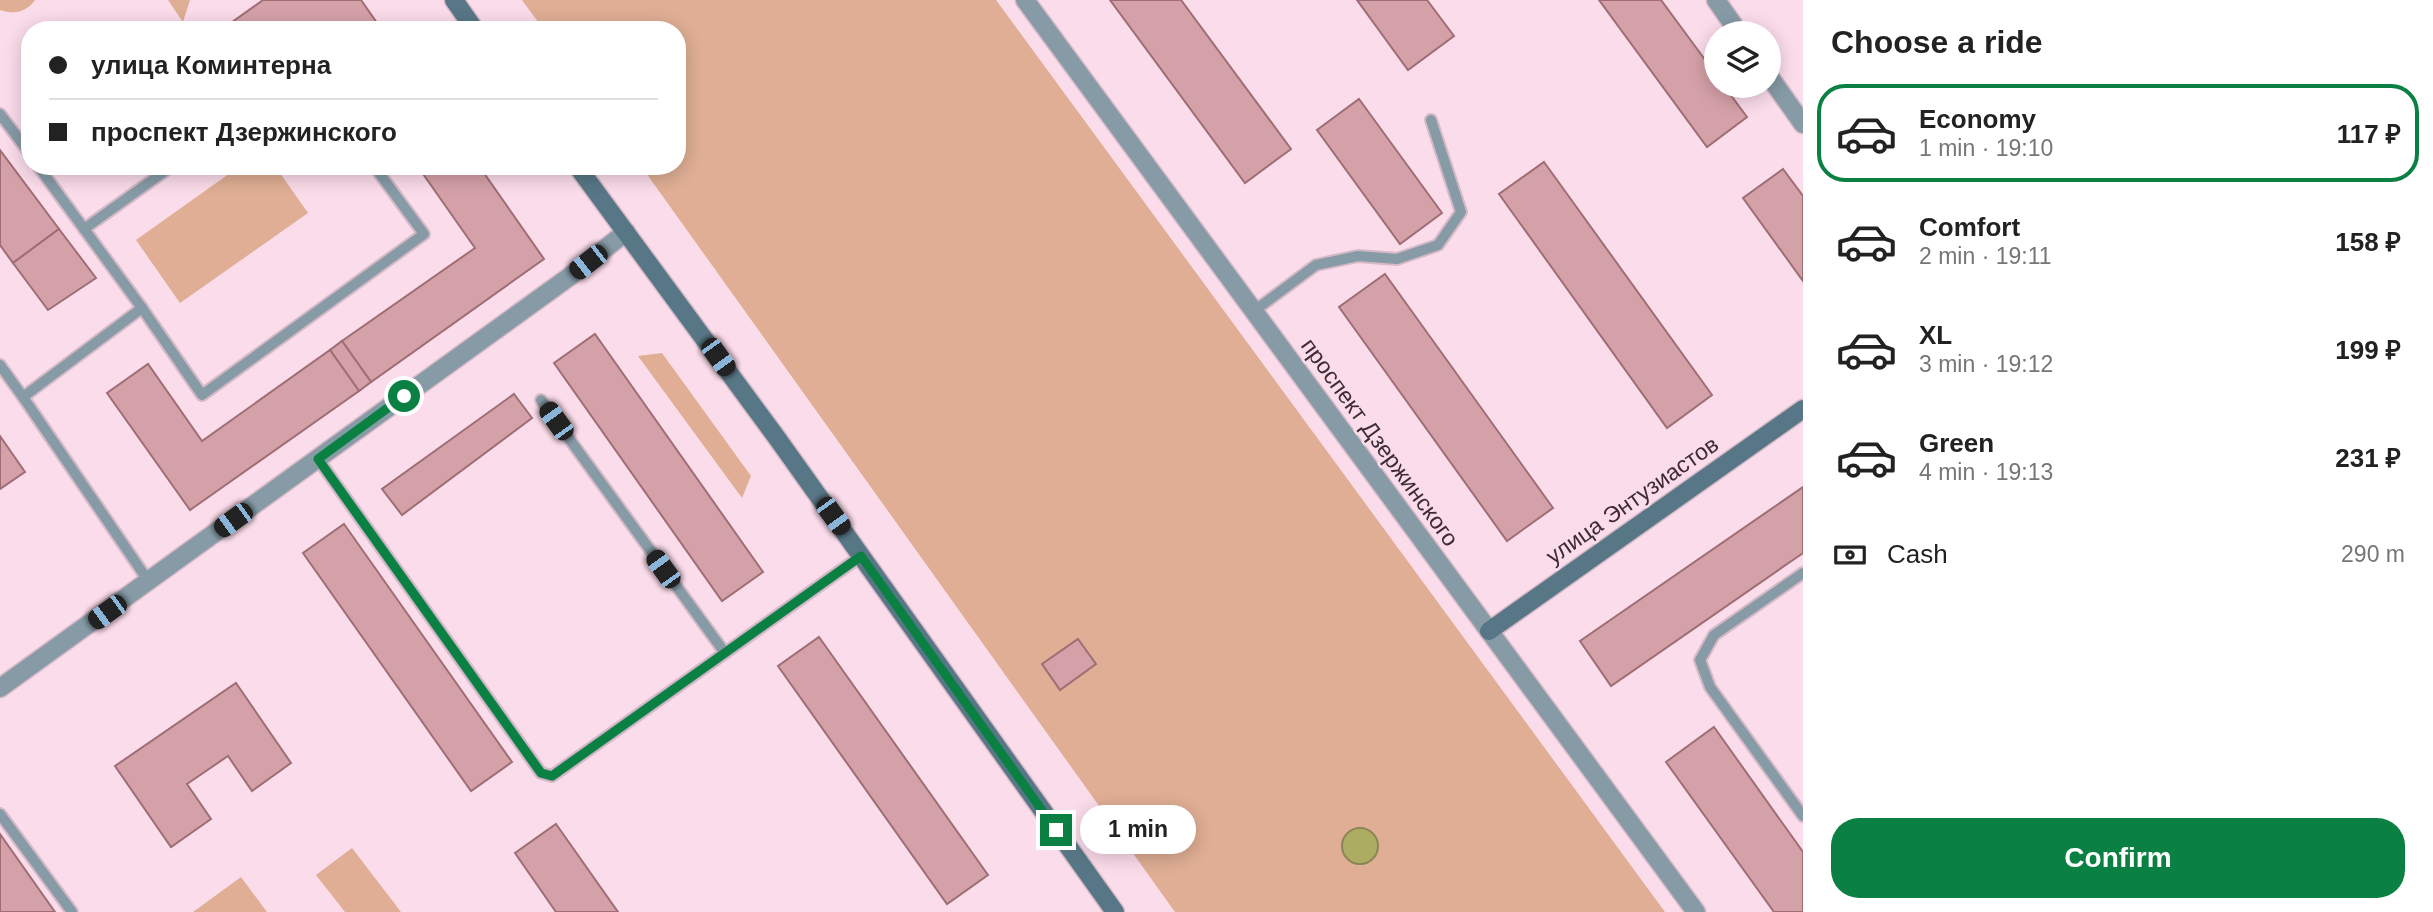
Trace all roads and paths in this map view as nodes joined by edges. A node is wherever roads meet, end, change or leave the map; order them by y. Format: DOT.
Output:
graph roads {
  1 [pos="454,0"];
  2 [pos="1025,0"];
  3 [pos="1716,0"];
  4 [pos="469,21"];
  5 [pos="1731,21"];
  6 [pos="1781,93"];
  7 [pos="0,114"];
  8 [pos="1431,120"];
  9 [pos="1803,124"];
  10 [pos="21,143"];
  11 [pos="45,175"];
  12 [pos="159,175"];
  13 [pos="381,175"];
  14 [pos="584,175"];
  15 [pos="84,229"];
  16 [pos="626,232"];
  17 [pos="142,308"];
  18 [pos="1254,311"];
  19 [pos="0,365"];
  20 [pos="23,397"];
  21 [pos="541,400"];
  22 [pos="1803,409"];
  23 [pos="318,459"];
  24 [pos="861,556"];
  25 [pos="1803,572"];
  26 [pos="149,582"];
  27 [pos="1489,631"];
  28 [pos="725,653"];
  29 [pos="0,688"];
  30 [pos="0,814"];
  31 [pos="1803,816"];
  32 [pos="1107,909"];
  33 [pos="72,912"];
  34 [pos="1696,912"];
  1 -- 4 [label="street"];
  2 -- 18 [label="street, проспект Дзержинского"];
  3 -- 5 [label="street"];
  6 -- 9 [label="street"];
  7 -- 10 [label="lane"];
  8 -- 18 [label="lane"];
  11 -- 15 [label="lane"];
  12 -- 15 [label="lane"];
  13 -- 17 [label="lane"];
  14 -- 16 [label="street"];
  15 -- 17 [label="lane"];
  16 -- 23 [label="street"];
  16 -- 24 [label="street"];
  17 -- 20 [label="lane"];
  18 -- 27 [label="street, проспект Дзержинского"];
  19 -- 20 [label="lane"];
  20 -- 26 [label="lane"];
  21 -- 28 [label="lane"];
  22 -- 27 [label="street, улица Энтузиастов"];
  23 -- 26 [label="street"];
  23 -- 28 [label="lane"];
  24 -- 28 [label="lane"];
  24 -- 32 [label="street"];
  25 -- 31 [label="lane"];
  26 -- 29 [label="street"];
  27 -- 34 [label="street, проспект Дзержинского"];
  30 -- 33 [label="lane"];
}
